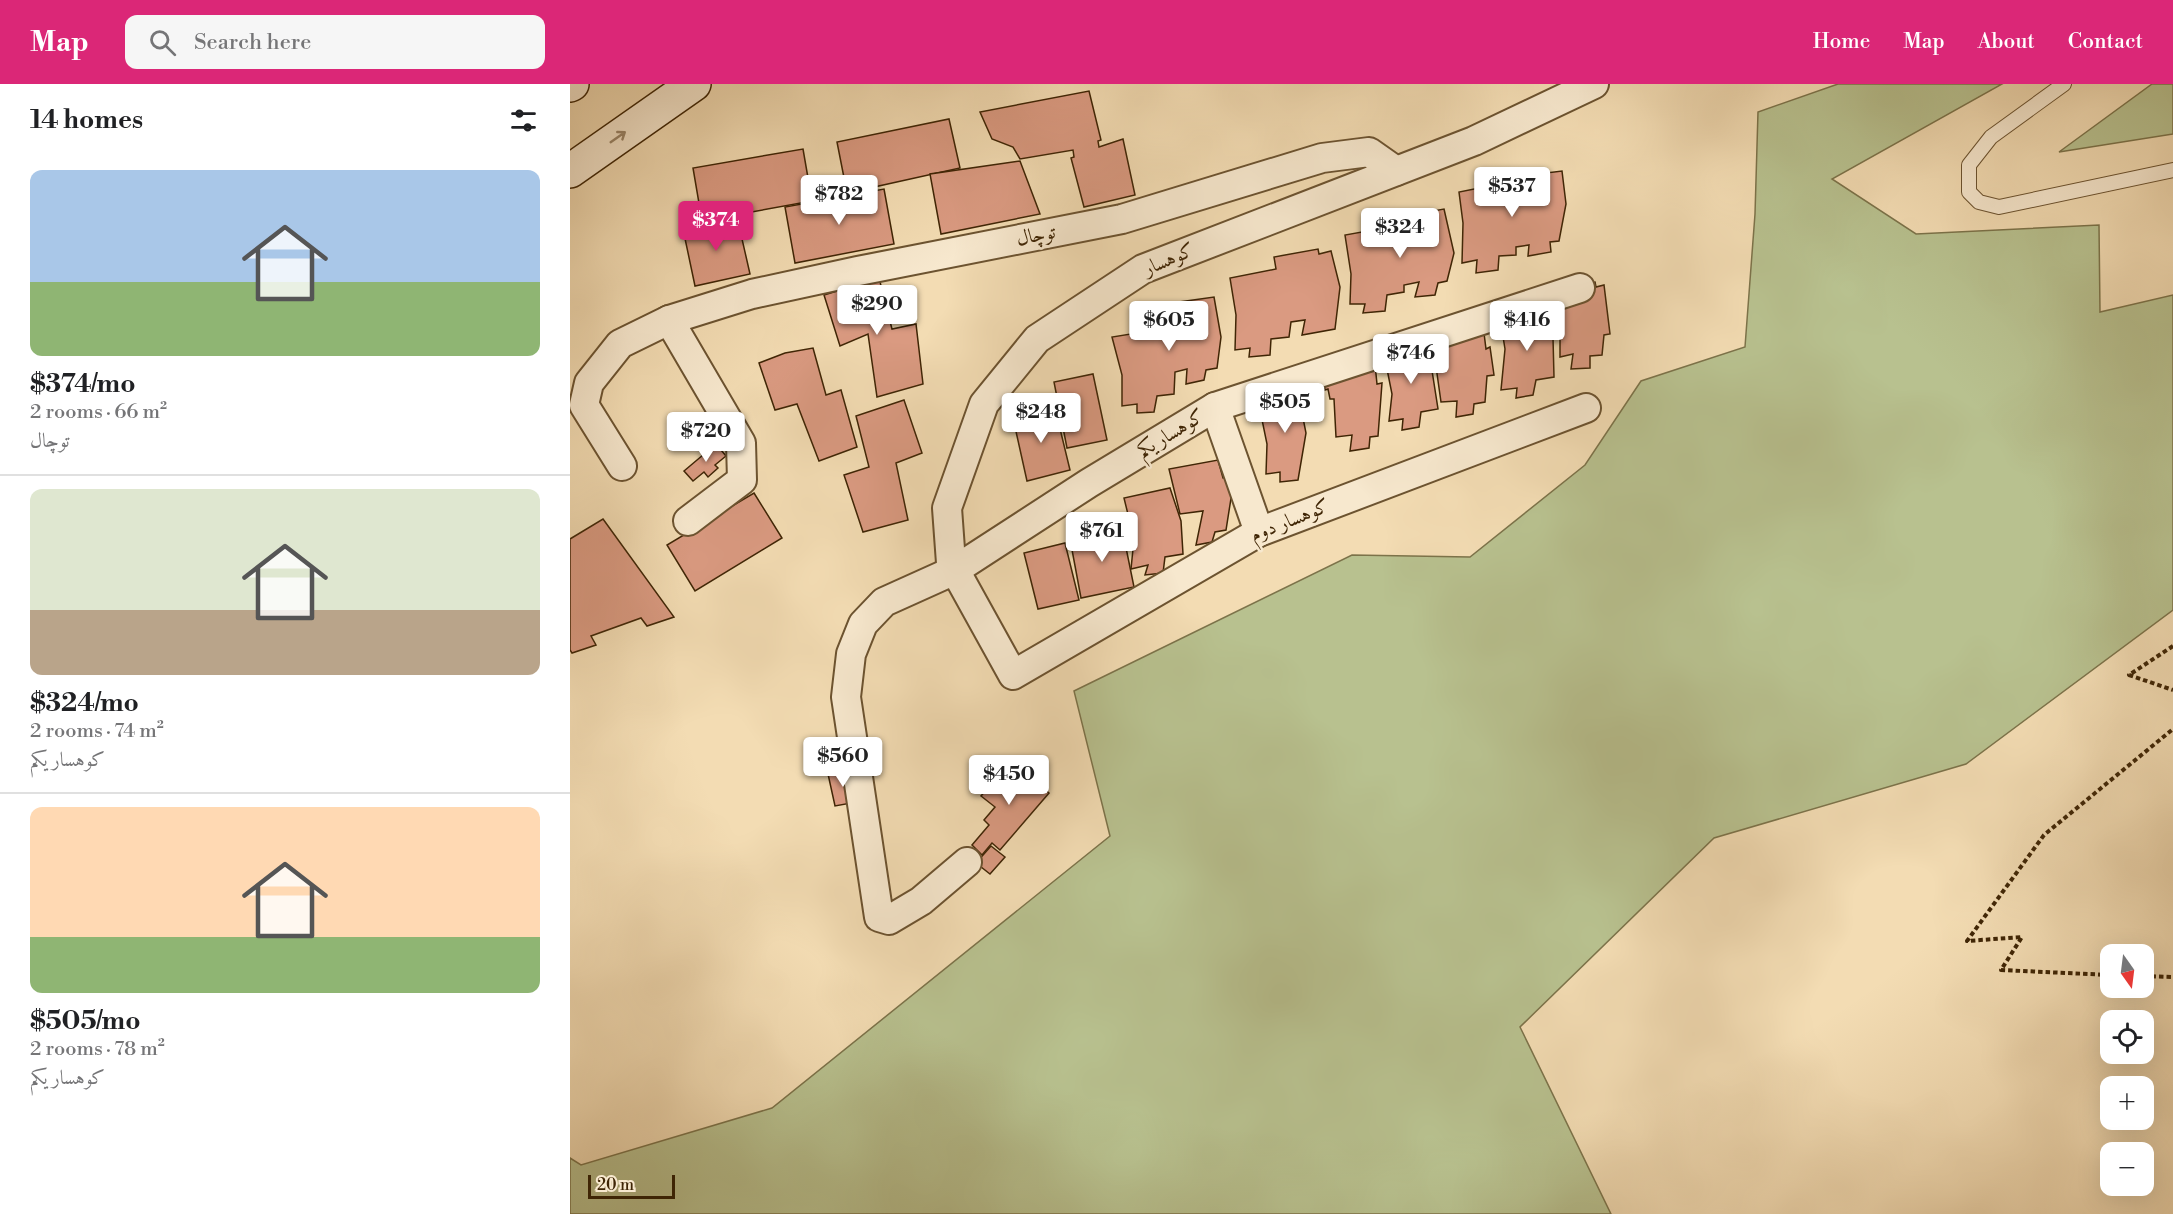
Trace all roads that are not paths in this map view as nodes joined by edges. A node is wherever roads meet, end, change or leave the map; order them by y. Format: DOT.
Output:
graph roads {
  1 [pos="694,84"];
  2 [pos="1594,84"];
  3 [pos="2064,84"];
  4 [pos="2173,170"];
  5 [pos="570,171"];
  6 [pos="1395,171"];
  7 [pos="1580,288"];
  8 [pos="669,320"];
  9 [pos="1215,407"];
  10 [pos="1586,408"];
  11 [pos="622,466"];
  12 [pos="688,521"];
  13 [pos="1259,532"];
  14 [pos="955,570"];
  15 [pos="1013,675"];
  16 [pos="967,862"];
  5 -- 1 [label="main road, one-way"];
  2 -- 6 [label="street, کوهسار"];
  3 -- 4 [label="lane"];
  6 -- 8 [label="street, توچال"];
  6 -- 14 [label="street, کوهسار"];
  7 -- 9 [label="street, کوهسار یکم"];
  8 -- 11 [label="street, توچال"];
  8 -- 12 [label="street"];
  9 -- 13 [label="street"];
  9 -- 14 [label="street, کوهسار یکم"];
  10 -- 13 [label="street, کوهسار دوم"];
  13 -- 15 [label="street, کوهسار دوم"];
  14 -- 15 [label="street, کوهسار"];
  14 -- 16 [label="street, کوهسار یکم"];
}
